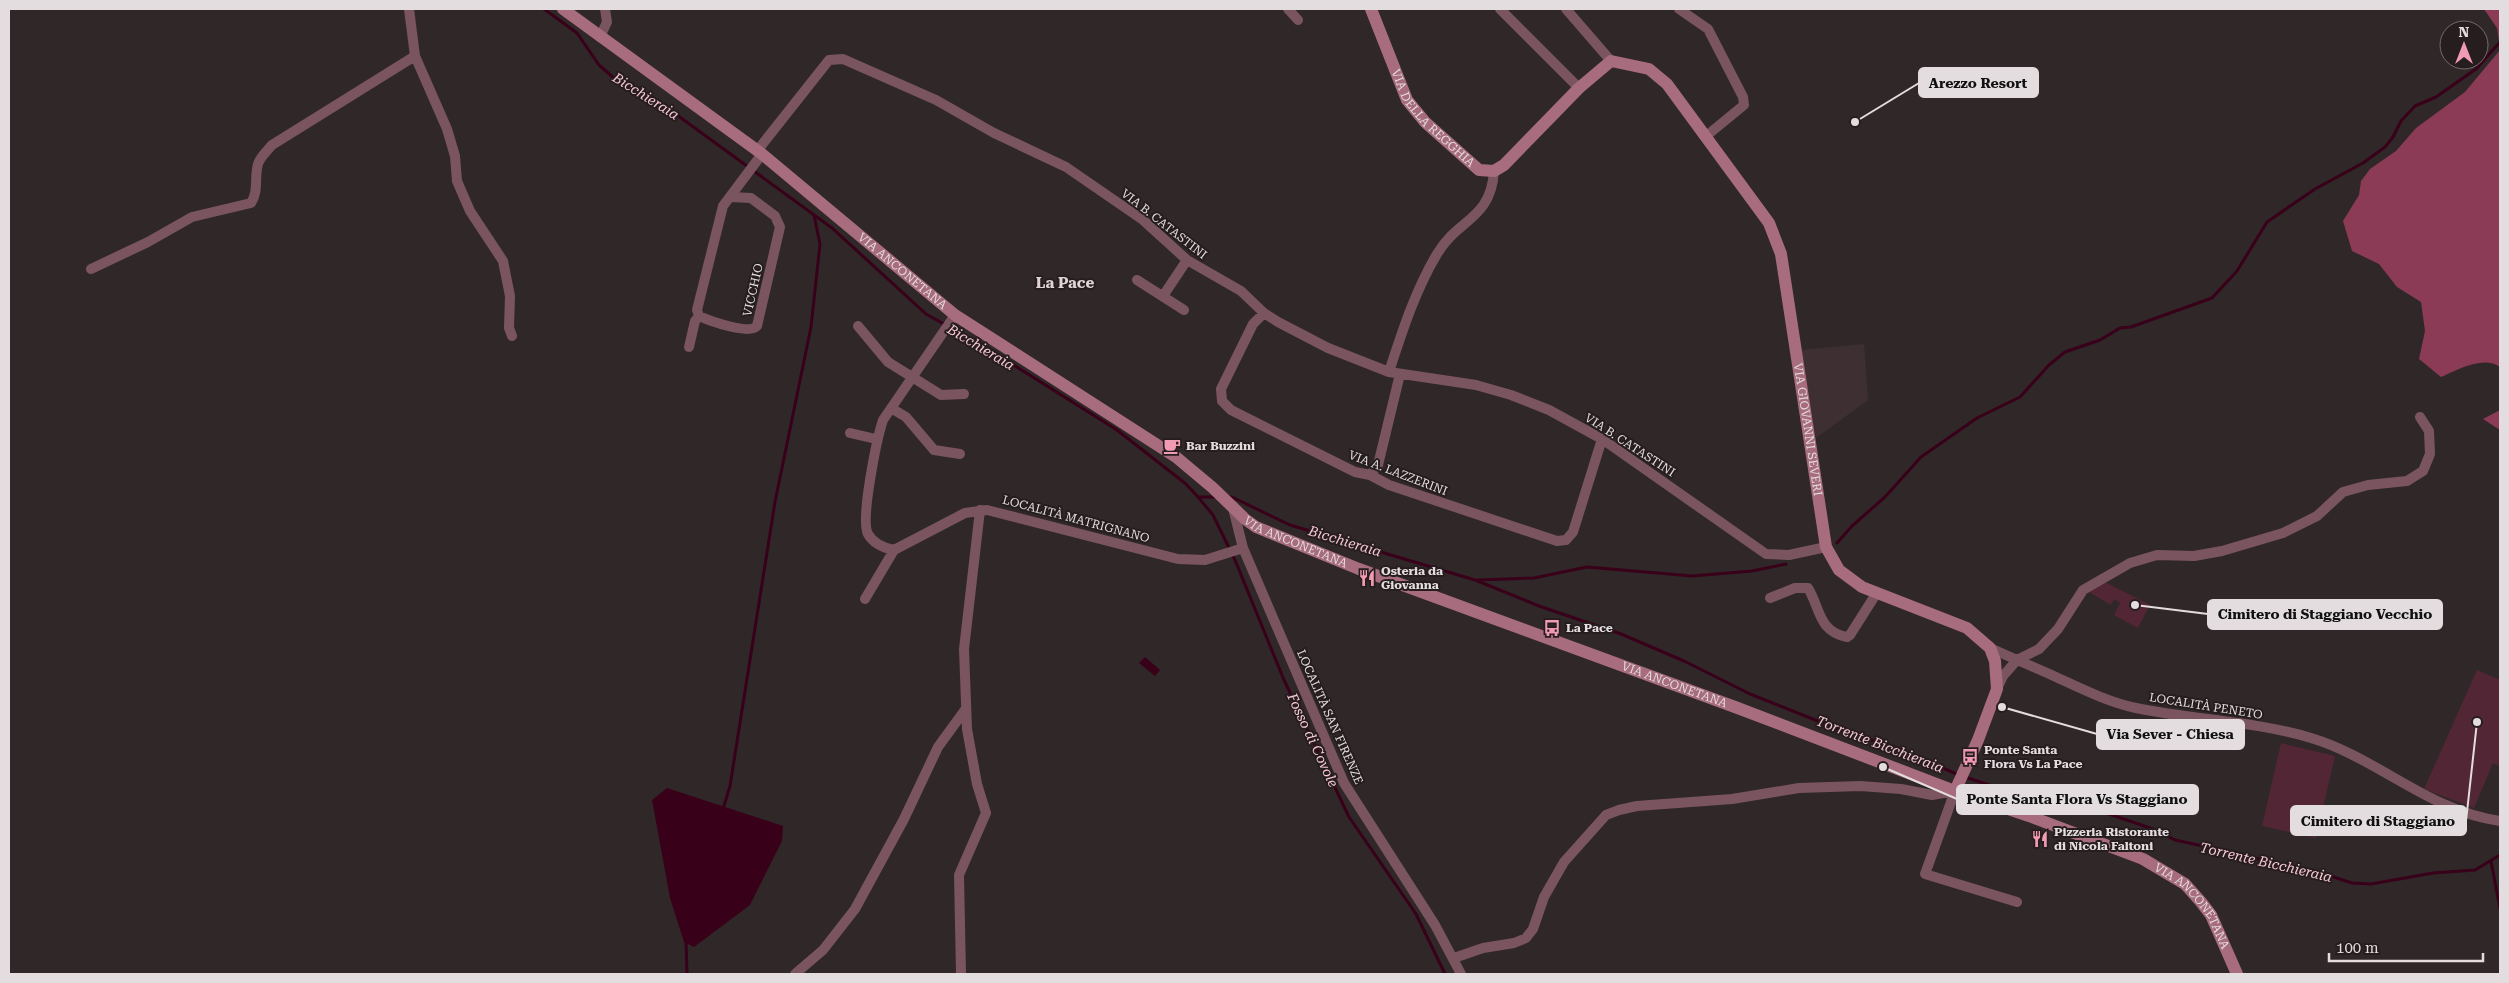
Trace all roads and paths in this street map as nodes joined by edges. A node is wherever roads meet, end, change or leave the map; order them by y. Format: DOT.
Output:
graph roads {
  1 [pos="409,9"];
  2 [pos="563,9"];
  3 [pos="605,9"];
  4 [pos="1288,9"];
  5 [pos="1371,9"];
  6 [pos="1500,9"];
  7 [pos="1566,9"];
  8 [pos="1679,9"];
  9 [pos="1298,20"];
  10 [pos="600,37"];
  11 [pos="415,56"];
  12 [pos="1611,61"];
  13 [pos="1579,88"];
  14 [pos="1705,137"];
  15 [pos="759,155"];
  16 [pos="1494,171"];
  17 [pos="730,197"];
  18 [pos="1187,260"];
  19 [pos="92,269"];
  20 [pos="1137,280"];
  21 [pos="1163,296"];
  22 [pos="1184,310"];
  23 [pos="1264,313"];
  24 [pos="699,316"];
  25 [pos="955,316"];
  26 [pos="858,326"];
  27 [pos="512,336"];
  28 [pos="689,347"];
  29 [pos="1389,372"];
  30 [pos="1400,374"];
  31 [pos="912,377"];
  32 [pos="964,394"];
  33 [pos="891,408"];
  34 [pos="2420,417"];
  35 [pos="850,434"];
  36 [pos="876,439"];
  37 [pos="1602,439"];
  38 [pos="960,454"];
  39 [pos="1370,475"];
  40 [pos="1232,508"];
  41 [pos="980,510"];
  42 [pos="1826,547"];
  43 [pos="1240,549"];
  44 [pos="894,550"];
  45 [pos="1876,594"];
  46 [pos="1770,598"];
  47 [pos="865,599"];
  48 [pos="1990,648"];
  49 [pos="2017,660"];
  50 [pos="1997,689"];
  51 [pos="965,710"];
  52 [pos="1958,787"];
  53 [pos="2500,821"];
  54 [pos="2017,902"];
  55 [pos="1454,958"];
  56 [pos="795,974"];
  57 [pos="961,974"];
  58 [pos="1461,974"];
  59 [pos="2237,974"];
  1 -- 11 [label="street"];
  2 -- 10 [label="main road, VIA ANCONETANA"];
  3 -- 10 [label="street"];
  4 -- 9 [label="street"];
  5 -- 16 [label="main road, VIA DELLA REGGHIA"];
  6 -- 13 [label="street"];
  7 -- 12 [label="street"];
  8 -- 14 [label="street"];
  10 -- 15 [label="main road, VIA ANCONETANA"];
  11 -- 19 [label="street"];
  11 -- 27 [label="street"];
  12 -- 13 [label="main road, VIA DELLA REGGHIA"];
  12 -- 14 [label="main road, VIA GIOVANNI SEVERI"];
  13 -- 16 [label="main road, VIA DELLA REGGHIA"];
  14 -- 42 [label="main road, VIA GIOVANNI SEVERI"];
  15 -- 17 [label="street"];
  15 -- 18 [label="street, VIA B. CATASTINI"];
  15 -- 25 [label="main road, VIA ANCONETANA"];
  16 -- 29 [label="street"];
  17 -- 24 [label="street"];
  17 -- 24 [label="street, VICCHIO"];
  18 -- 21 [label="street"];
  18 -- 23 [label="street, VIA B. CATASTINI"];
  20 -- 21 [label="street"];
  21 -- 22 [label="street"];
  23 -- 29 [label="street, VIA B. CATASTINI"];
  23 -- 39 [label="street, VIA A. LAZZERINI"];
  24 -- 28 [label="street"];
  25 -- 31 [label="street"];
  25 -- 40 [label="main road, VIA ANCONETANA"];
  26 -- 31 [label="street"];
  29 -- 30 [label="street, VIA B. CATASTINI"];
  30 -- 37 [label="street, VIA B. CATASTINI"];
  30 -- 39 [label="street"];
  31 -- 32 [label="street"];
  31 -- 33 [label="street"];
  33 -- 36 [label="street"];
  33 -- 38 [label="street"];
  34 -- 49 [label="street"];
  35 -- 36 [label="street"];
  36 -- 44 [label="street"];
  37 -- 39 [label="street, VIA A. LAZZERINI"];
  37 -- 42 [label="street, VIA B. CATASTINI"];
  40 -- 43 [label="street, LOCALITÀ SAN FIRENZE"];
  40 -- 52 [label="main road, VIA ANCONETANA"];
  41 -- 43 [label="street, LOCALITÀ MATRIGNANO"];
  41 -- 44 [label="street, LOCALITÀ MATRIGNANO"];
  41 -- 51 [label="street"];
  42 -- 45 [label="main road, VIA GIOVANNI SEVERI"];
  43 -- 55 [label="street, LOCALITÀ SAN FIRENZE"];
  44 -- 47 [label="street"];
  45 -- 46 [label="street"];
  45 -- 48 [label="main road, VIA GIOVANNI SEVERI"];
  48 -- 49 [label="street, LOCALITÀ PENETO"];
  48 -- 50 [label="main road"];
  49 -- 50 [label="street"];
  49 -- 53 [label="street, LOCALITÀ PENETO"];
  50 -- 52 [label="main road"];
  51 -- 56 [label="street"];
  51 -- 57 [label="street"];
  52 -- 54 [label="street"];
  52 -- 55 [label="street"];
  52 -- 59 [label="main road, VIA ANCONETANA"];
  55 -- 58 [label="street, LOCALITÀ SAN FIRENZE"];
}
